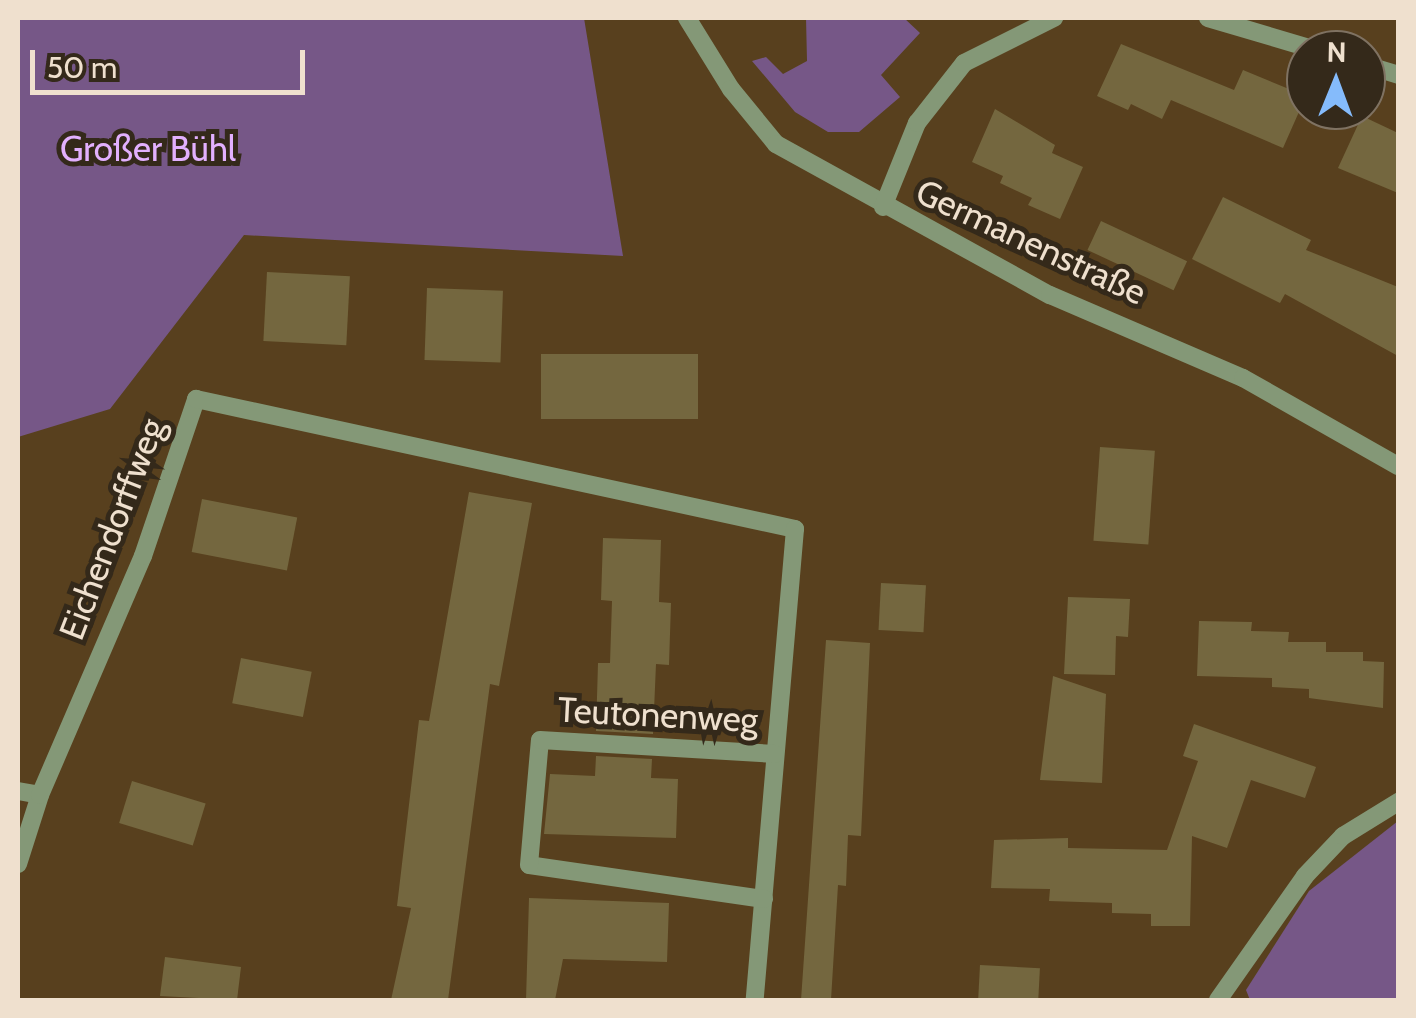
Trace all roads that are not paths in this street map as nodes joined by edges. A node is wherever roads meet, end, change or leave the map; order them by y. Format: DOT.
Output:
graph roads {
  1 [pos="687,18"];
  2 [pos="1054,18"];
  3 [pos="1208,18"];
  4 [pos="1286,41"];
  5 [pos="883,207"];
  6 [pos="1398,466"];
  7 [pos="563,481"];
  8 [pos="775,754"];
  9 [pos="18,791"];
  10 [pos="40,794"];
  11 [pos="1398,802"];
  12 [pos="18,864"];
  13 [pos="764,899"];
  14 [pos="755,1000"];
  15 [pos="1218,1000"];
  1 -- 5 [label="street, Germanenstraße"];
  2 -- 5 [label="street"];
  3 -- 4 [label="street"];
  5 -- 6 [label="street, Germanenstraße"];
  7 -- 8 [label="street, Teutonenweg"];
  7 -- 10 [label="street, Eichendorffweg"];
  8 -- 13 [label="street, Teutonenweg"];
  8 -- 13 [label="street, Teutonenweg"];
  9 -- 10 [label="street"];
  10 -- 12 [label="street, Eichendorffweg"];
  11 -- 15 [label="street"];
  13 -- 14 [label="street, Teutonenweg"];
}
